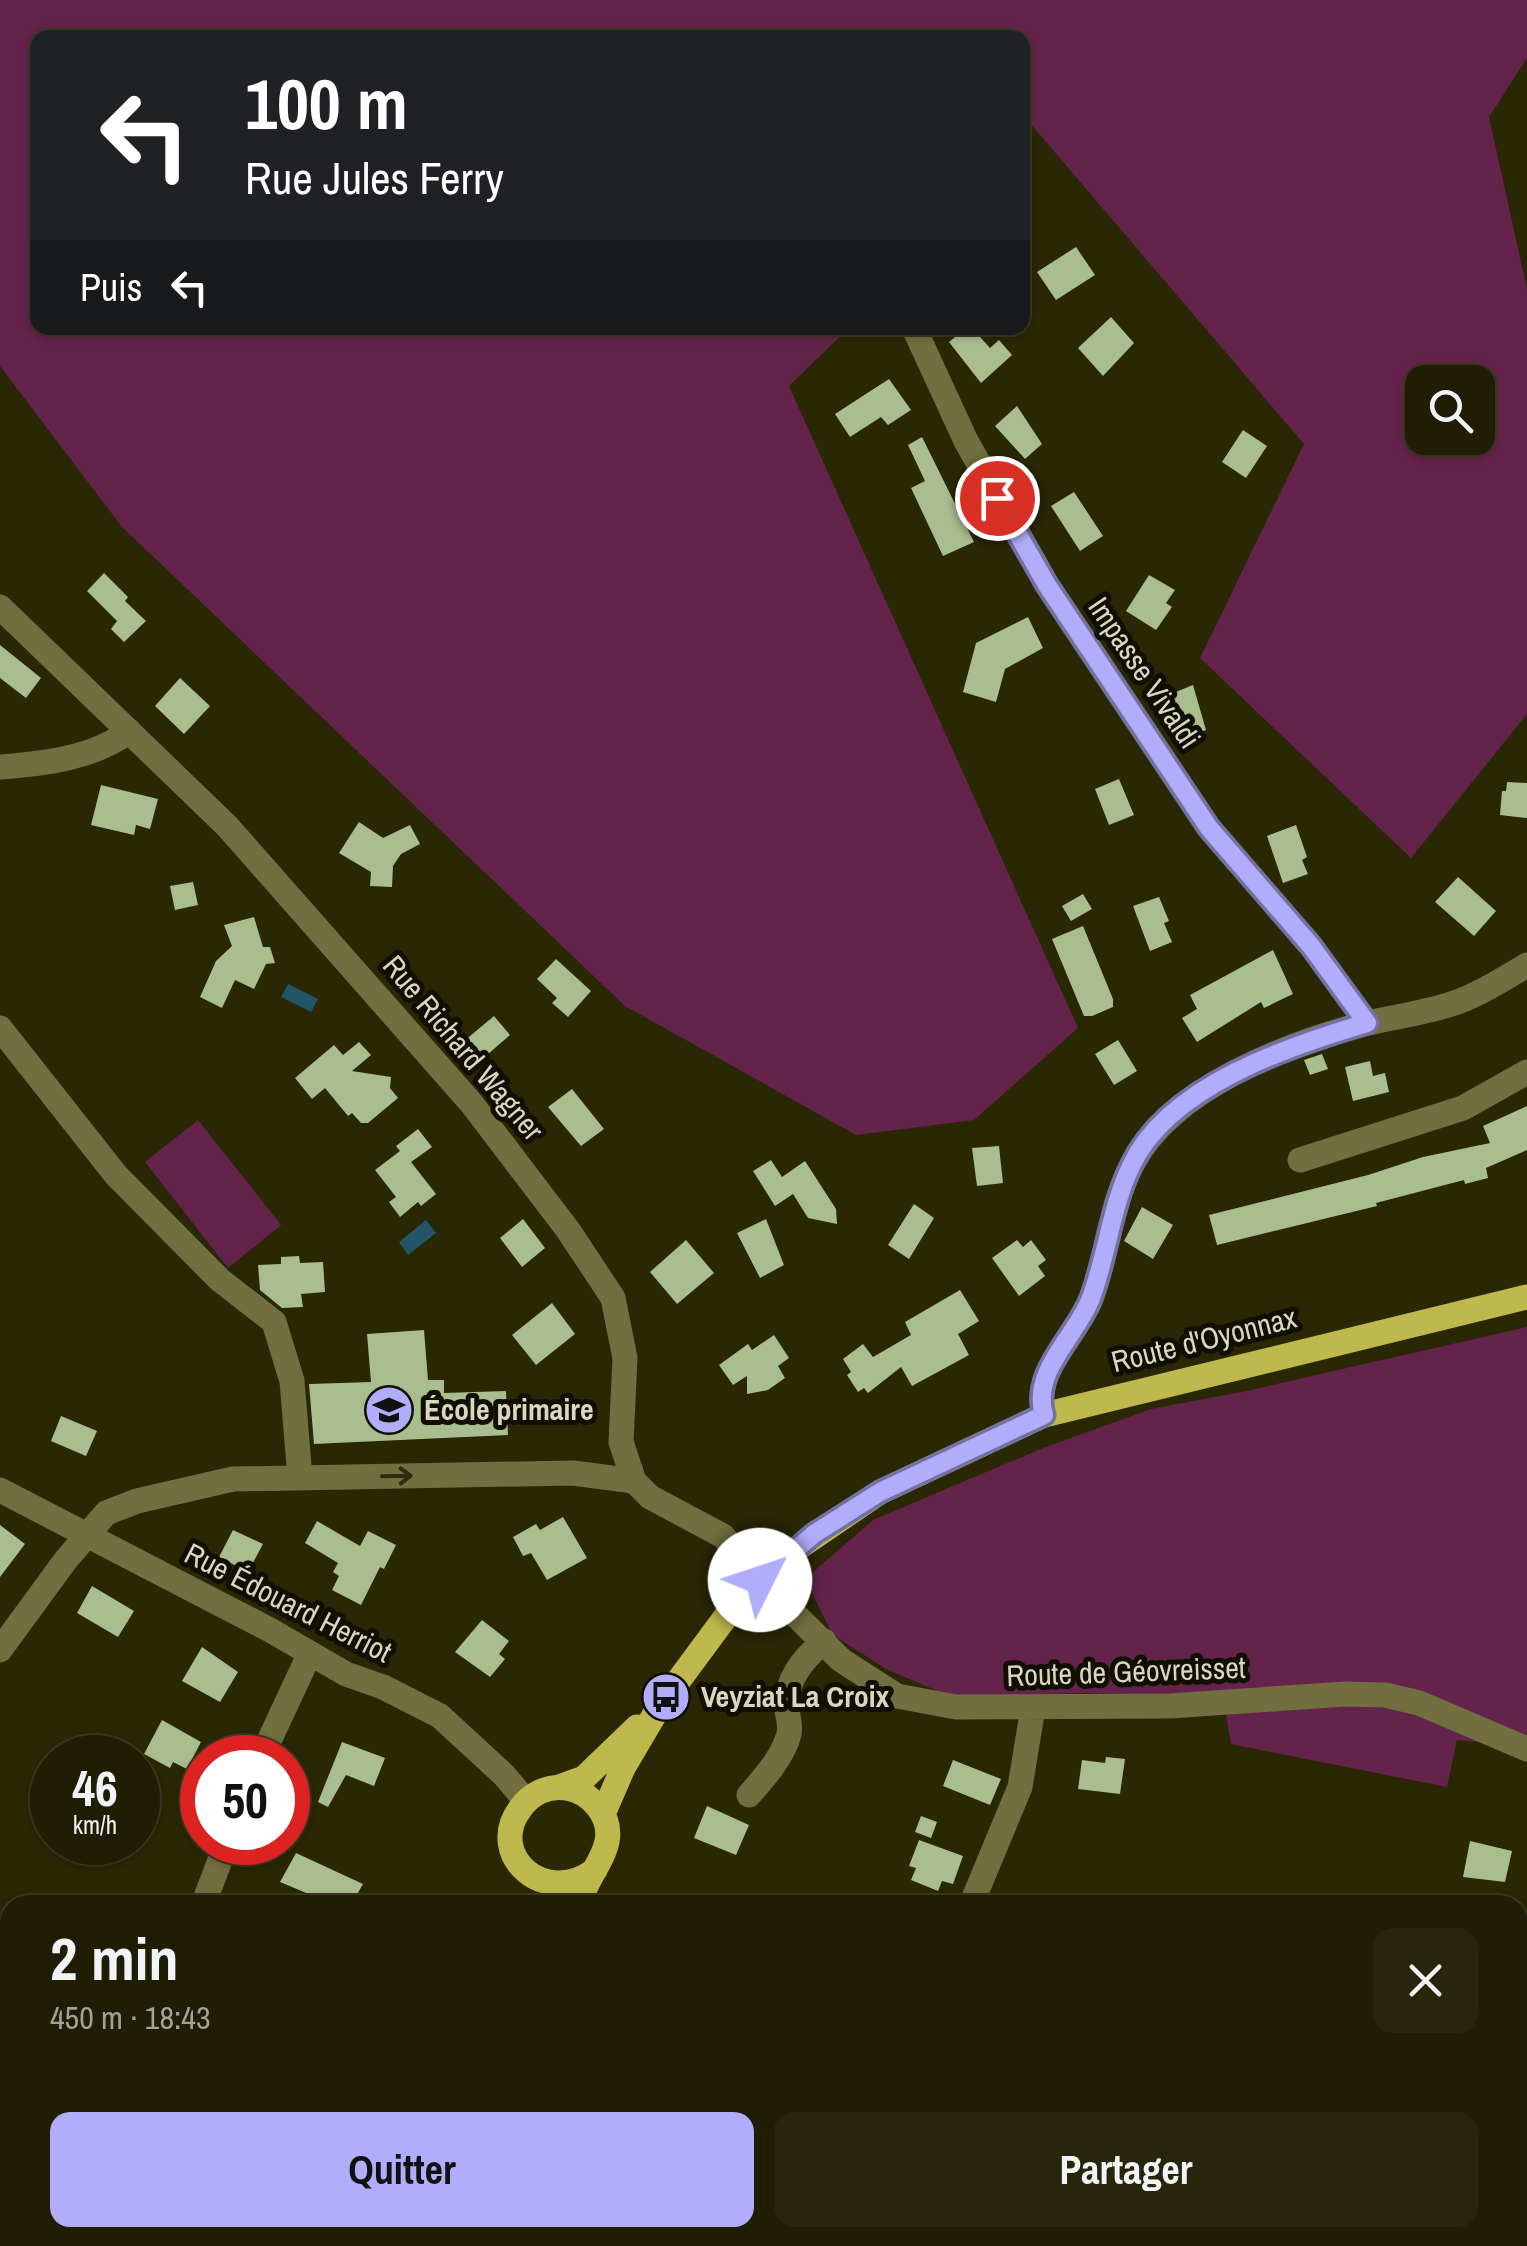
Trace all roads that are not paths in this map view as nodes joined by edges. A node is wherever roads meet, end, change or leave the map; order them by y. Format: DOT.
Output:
graph roads {
  1 [pos="917,335"];
  2 [pos="0,606"];
  3 [pos="129,731"];
  4 [pos="0,767"];
  5 [pos="1527,965"];
  6 [pos="1367,1023"];
  7 [pos="0,1028"];
  8 [pos="1527,1072"];
  9 [pos="1300,1160"];
  10 [pos="1527,1297"];
  11 [pos="1044,1415"];
  12 [pos="300,1478"];
  13 [pos="634,1481"];
  14 [pos="0,1490"];
  15 [pos="87,1538"];
  16 [pos="760,1580"];
  17 [pos="824,1641"];
  18 [pos="0,1650"];
  19 [pos="310,1653"];
  20 [pos="659,1707"];
  21 [pos="1033,1708"];
  22 [pos="272,1735"];
  23 [pos="1527,1749"];
  24 [pos="559,1787"];
  25 [pos="749,1795"];
  26 [pos="526,1801"];
  27 [pos="603,1814"];
  28 [pos="218,1865"];
  29 [pos="595,1870"];
  30 [pos="535,1878"];
  31 [pos="207,1895"];
  32 [pos="541,1895"];
  33 [pos="584,1895"];
  34 [pos="976,1895"];
  1 -- 6 [label="street, Impasse Vivaldi"];
  2 -- 3 [label="street, Rue Richard Wagner"];
  3 -- 4 [label="street"];
  3 -- 13 [label="street, Rue Richard Wagner"];
  5 -- 6 [label="street"];
  6 -- 11 [label="street"];
  7 -- 12 [label="street"];
  8 -- 9 [label="street"];
  10 -- 11 [label="main road, Route d'Oyonnax"];
  11 -- 16 [label="main road, Route d'Oyonnax"];
  12 -- 13 [label="street, one-way"];
  12 -- 15 [label="street"];
  13 -- 16 [label="street"];
  14 -- 15 [label="street, Rue Édouard Herriot"];
  15 -- 18 [label="street"];
  15 -- 19 [label="street, Rue Édouard Herriot"];
  16 -- 17 [label="street, Route de Géovreisset"];
  16 -- 20 [label="main road, Route d'Oyonnax"];
  17 -- 21 [label="street, Route de Géovreisset"];
  17 -- 25 [label="street"];
  19 -- 22 [label="street"];
  19 -- 26 [label="street, Rue Édouard Herriot"];
  20 -- 24 [label="main road"];
  20 -- 27 [label="main road"];
  21 -- 23 [label="street, Route de Géovreisset"];
  21 -- 34 [label="street"];
  24 -- 26 [label="main road"];
  24 -- 27 [label="main road"];
  26 -- 30 [label="main road"];
  27 -- 29 [label="main road"];
  28 -- 31 [label="street"];
  29 -- 30 [label="main road"];
  29 -- 33 [label="main road"];
  30 -- 32 [label="main road"];
}
